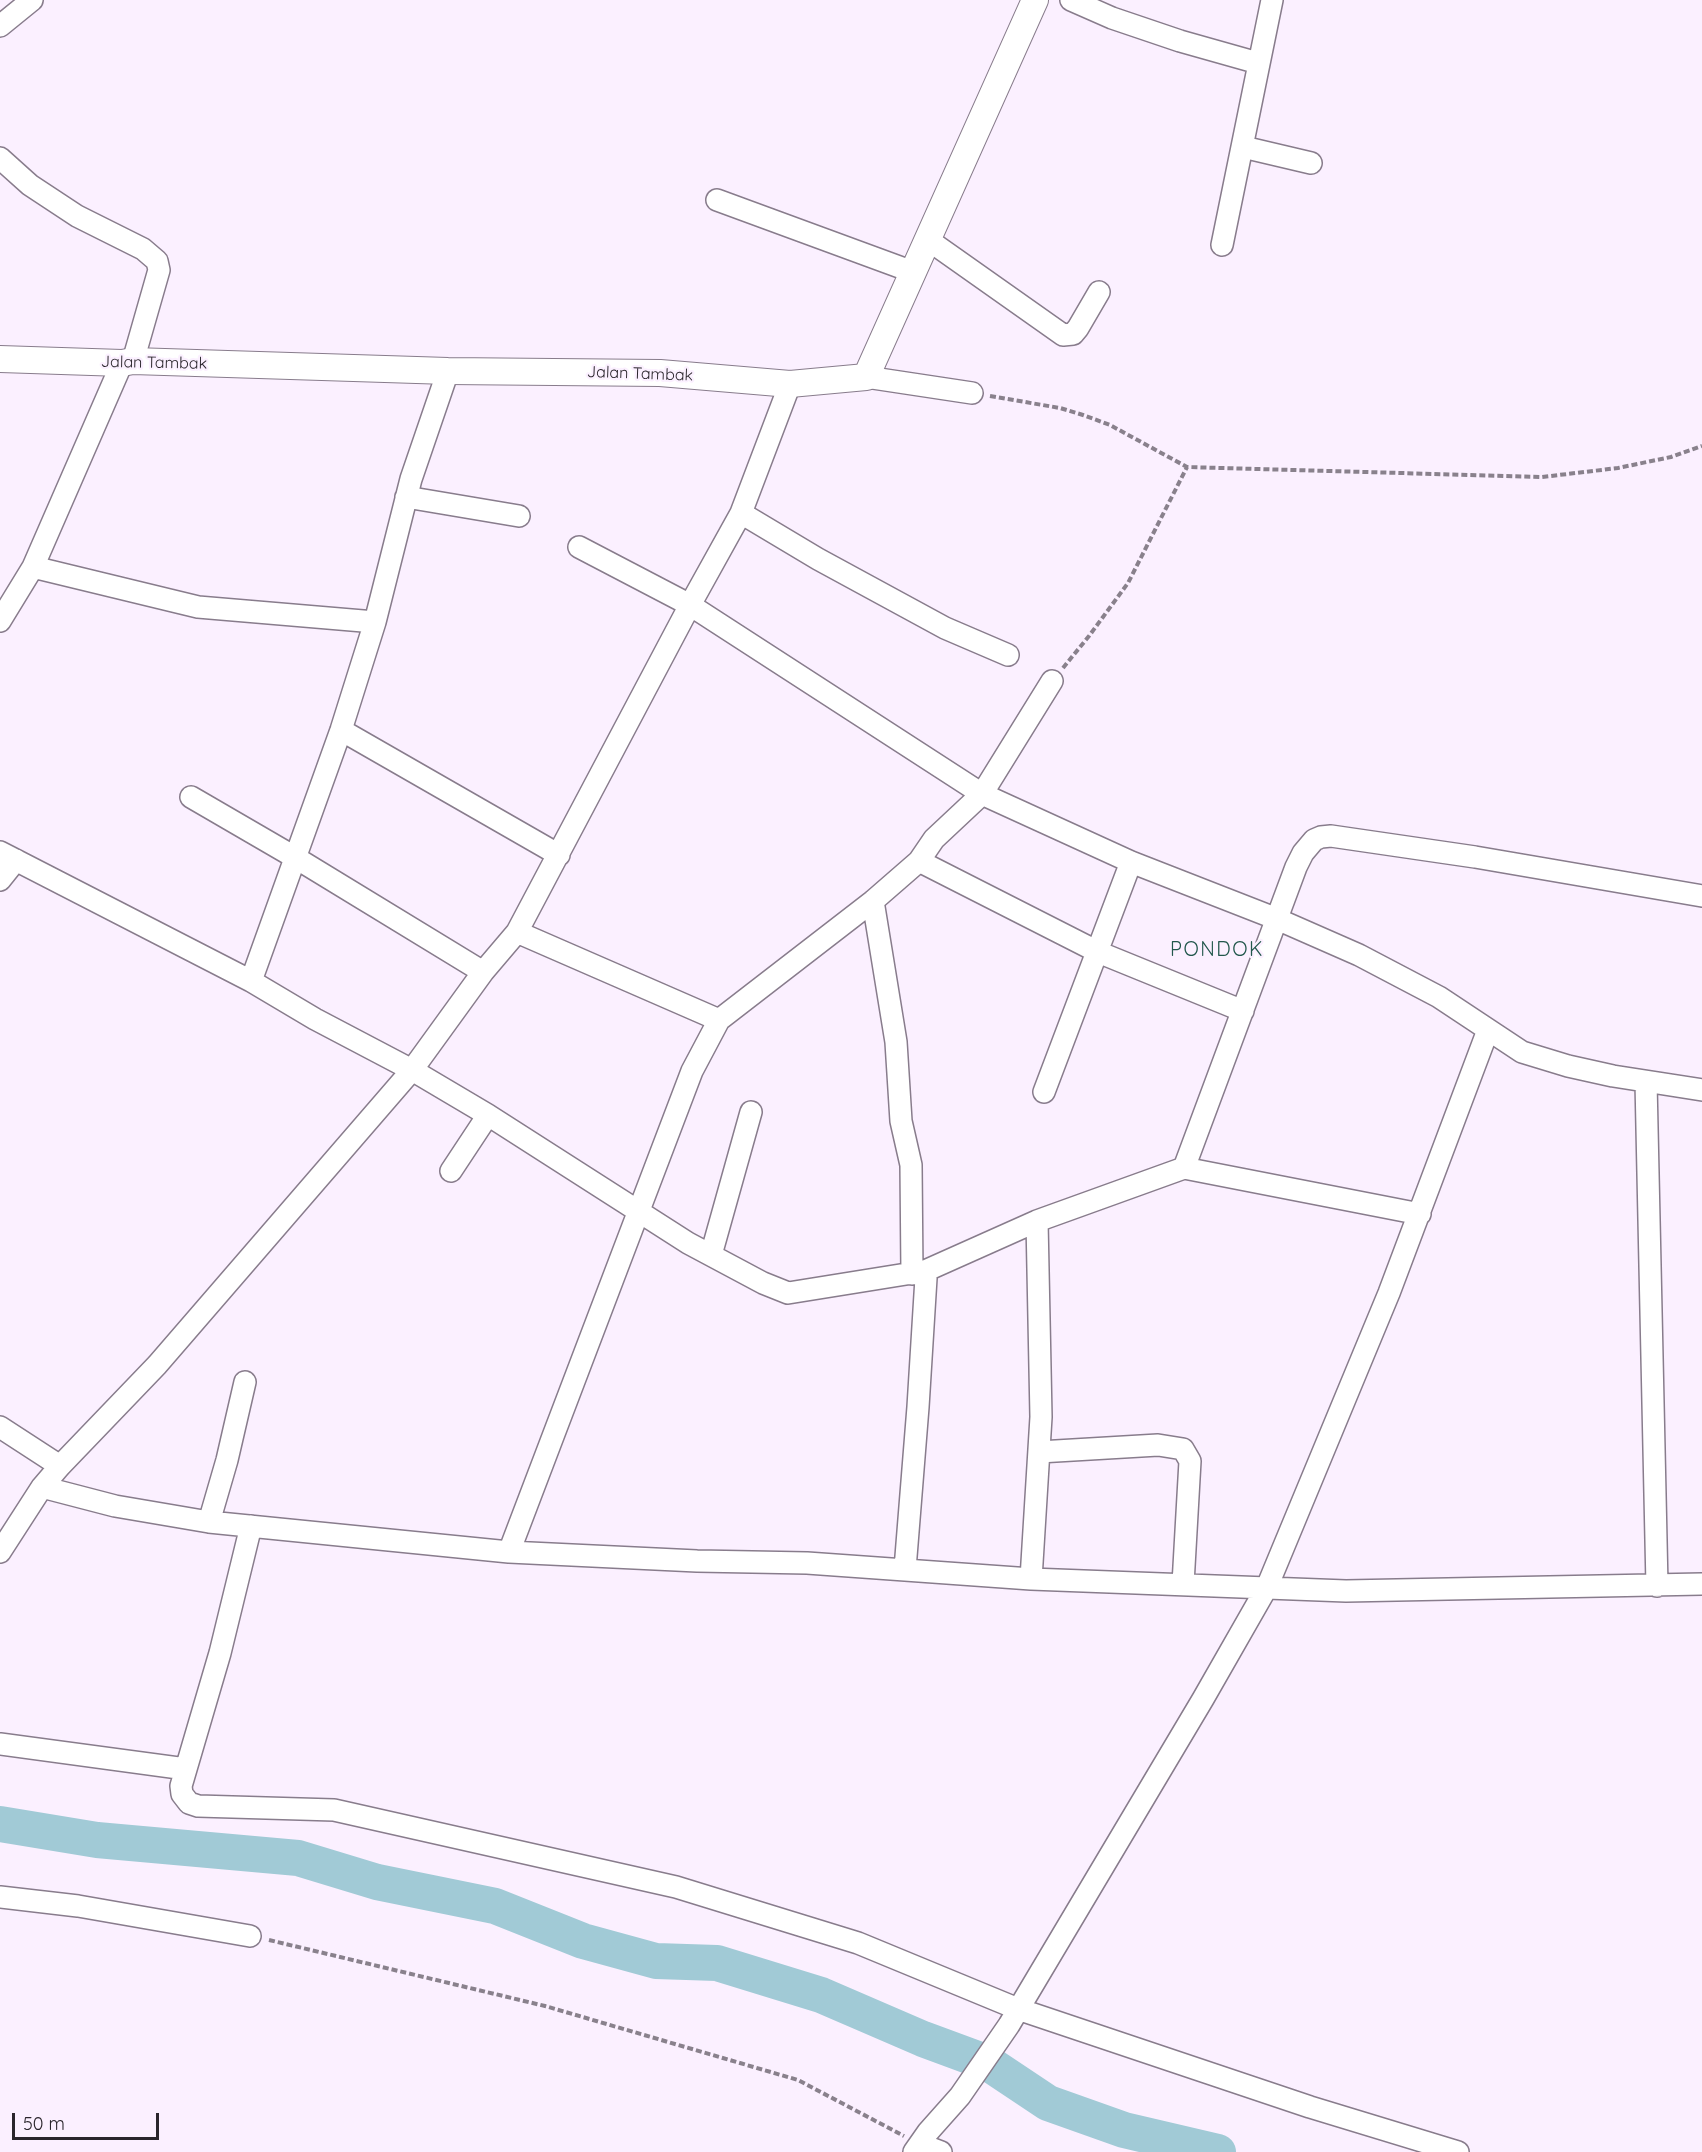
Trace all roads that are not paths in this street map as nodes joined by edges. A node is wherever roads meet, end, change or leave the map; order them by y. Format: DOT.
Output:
graph roads {
  1 [pos="32,0"];
  2 [pos="1035,0"];
  3 [pos="1071,0"];
  4 [pos="1272,0"];
  5 [pos="0,26"];
  6 [pos="1258,63"];
  7 [pos="1243,147"];
  8 [pos="0,158"];
  9 [pos="1311,163"];
  10 [pos="717,200"];
  11 [pos="927,239"];
  12 [pos="1222,244"];
  13 [pos="913,272"];
  14 [pos="1099,292"];
  15 [pos="0,359"];
  16 [pos="127,362"];
  17 [pos="448,371"];
  18 [pos="866,377"];
  19 [pos="790,384"];
  20 [pos="972,393"];
  21 [pos="406,497"];
  22 [pos="741,513"];
  23 [pos="519,516"];
  24 [pos="579,547"];
  25 [pos="33,567"];
  26 [pos="690,605"];
  27 [pos="0,621"];
  28 [pos="375,622"];
  29 [pos="1008,655"];
  30 [pos="1052,681"];
  31 [pos="341,730"];
  32 [pos="982,794"];
  33 [pos="191,797"];
  34 [pos="559,855"];
  35 [pos="8,856"];
  36 [pos="296,858"];
  37 [pos="919,861"];
  38 [pos="1131,862"];
  39 [pos="0,880"];
  40 [pos="1702,896"];
  41 [pos="873,901"];
  42 [pos="1277,919"];
  43 [pos="517,932"];
  44 [pos="1098,952"];
  45 [pos="483,972"];
  46 [pos="251,981"];
  47 [pos="1243,1011"];
  48 [pos="719,1020"];
  49 [pos="1488,1030"];
  50 [pos="412,1070"];
  51 [pos="1646,1082"];
  52 [pos="1702,1090"];
  53 [pos="1044,1092"];
  54 [pos="751,1112"];
  55 [pos="488,1115"];
  56 [pos="1184,1167"];
  57 [pos="451,1171"];
  58 [pos="638,1212"];
  59 [pos="1420,1214"];
  60 [pos="1037,1231"];
  61 [pos="711,1255"];
  62 [pos="922,1280"];
  63 [pos="245,1382"];
  64 [pos="0,1427"];
  65 [pos="1039,1452"];
  66 [pos="60,1466"];
  67 [pos="42,1487"];
  68 [pos="209,1522"];
  69 [pos="251,1526"];
  70 [pos="0,1552"];
  71 [pos="509,1552"];
  72 [pos="905,1569"];
  73 [pos="1031,1579"];
  74 [pos="1183,1584"];
  75 [pos="1702,1584"];
  76 [pos="1657,1586"];
  77 [pos="1267,1587"];
  78 [pos="0,1744"];
  79 [pos="186,1770"];
  80 [pos="0,1897"];
  81 [pos="250,1936"];
  82 [pos="1013,2017"];
  83 [pos="917,2148"];
  84 [pos="941,2152"];
  85 [pos="1458,2152"];
  1 -- 5 [label="street"];
  2 -- 11 [label="street"];
  3 -- 6 [label="street"];
  4 -- 6 [label="street"];
  6 -- 7 [label="street"];
  7 -- 9 [label="street"];
  7 -- 12 [label="street"];
  8 -- 16 [label="street"];
  10 -- 13 [label="street"];
  11 -- 13 [label="street"];
  11 -- 14 [label="street"];
  13 -- 18 [label="street"];
  15 -- 16 [label="street, Jalan Tambak"];
  16 -- 17 [label="street, Jalan Tambak"];
  16 -- 25 [label="street"];
  17 -- 19 [label="street, Jalan Tambak"];
  17 -- 21 [label="street"];
  18 -- 19 [label="street, Jalan Tambak"];
  18 -- 20 [label="street"];
  19 -- 22 [label="street"];
  21 -- 23 [label="street"];
  21 -- 28 [label="street"];
  22 -- 26 [label="street"];
  22 -- 29 [label="street"];
  24 -- 26 [label="street"];
  25 -- 27 [label="street"];
  25 -- 28 [label="street"];
  26 -- 32 [label="street"];
  26 -- 34 [label="street"];
  28 -- 31 [label="street"];
  30 -- 32 [label="street"];
  31 -- 34 [label="street"];
  31 -- 36 [label="street"];
  32 -- 37 [label="street"];
  32 -- 38 [label="street"];
  33 -- 36 [label="street"];
  34 -- 43 [label="street"];
  35 -- 39 [label="street"];
  35 -- 46 [label="street"];
  36 -- 45 [label="street"];
  36 -- 46 [label="street"];
  37 -- 41 [label="street"];
  37 -- 44 [label="street"];
  38 -- 42 [label="street"];
  38 -- 44 [label="street"];
  40 -- 42 [label="street"];
  41 -- 48 [label="street"];
  41 -- 62 [label="street"];
  42 -- 47 [label="street"];
  42 -- 49 [label="street"];
  43 -- 45 [label="street"];
  43 -- 48 [label="street"];
  44 -- 47 [label="street"];
  44 -- 53 [label="street"];
  45 -- 50 [label="street"];
  46 -- 50 [label="street"];
  47 -- 56 [label="street"];
  48 -- 58 [label="street"];
  49 -- 51 [label="street"];
  49 -- 59 [label="street"];
  50 -- 55 [label="street"];
  50 -- 66 [label="street"];
  51 -- 52 [label="street"];
  51 -- 76 [label="street"];
  54 -- 61 [label="street"];
  55 -- 57 [label="street"];
  55 -- 58 [label="street"];
  56 -- 59 [label="street"];
  56 -- 60 [label="street"];
  58 -- 61 [label="street"];
  58 -- 71 [label="street"];
  59 -- 77 [label="street"];
  60 -- 62 [label="street"];
  60 -- 65 [label="street"];
  61 -- 62 [label="street"];
  62 -- 72 [label="street"];
  63 -- 68 [label="street"];
  64 -- 66 [label="street"];
  65 -- 73 [label="street"];
  65 -- 74 [label="street"];
  66 -- 67 [label="street"];
  67 -- 68 [label="street"];
  67 -- 70 [label="street"];
  68 -- 69 [label="street"];
  69 -- 71 [label="street"];
  69 -- 79 [label="street"];
  71 -- 72 [label="street"];
  72 -- 73 [label="street"];
  73 -- 74 [label="street"];
  74 -- 77 [label="street"];
  75 -- 76 [label="street"];
  76 -- 77 [label="street"];
  77 -- 82 [label="street"];
  78 -- 79 [label="street"];
  79 -- 82 [label="street"];
  80 -- 81 [label="street"];
  82 -- 83 [label="street"];
  82 -- 85 [label="street"];
  83 -- 84 [label="street"];
}
